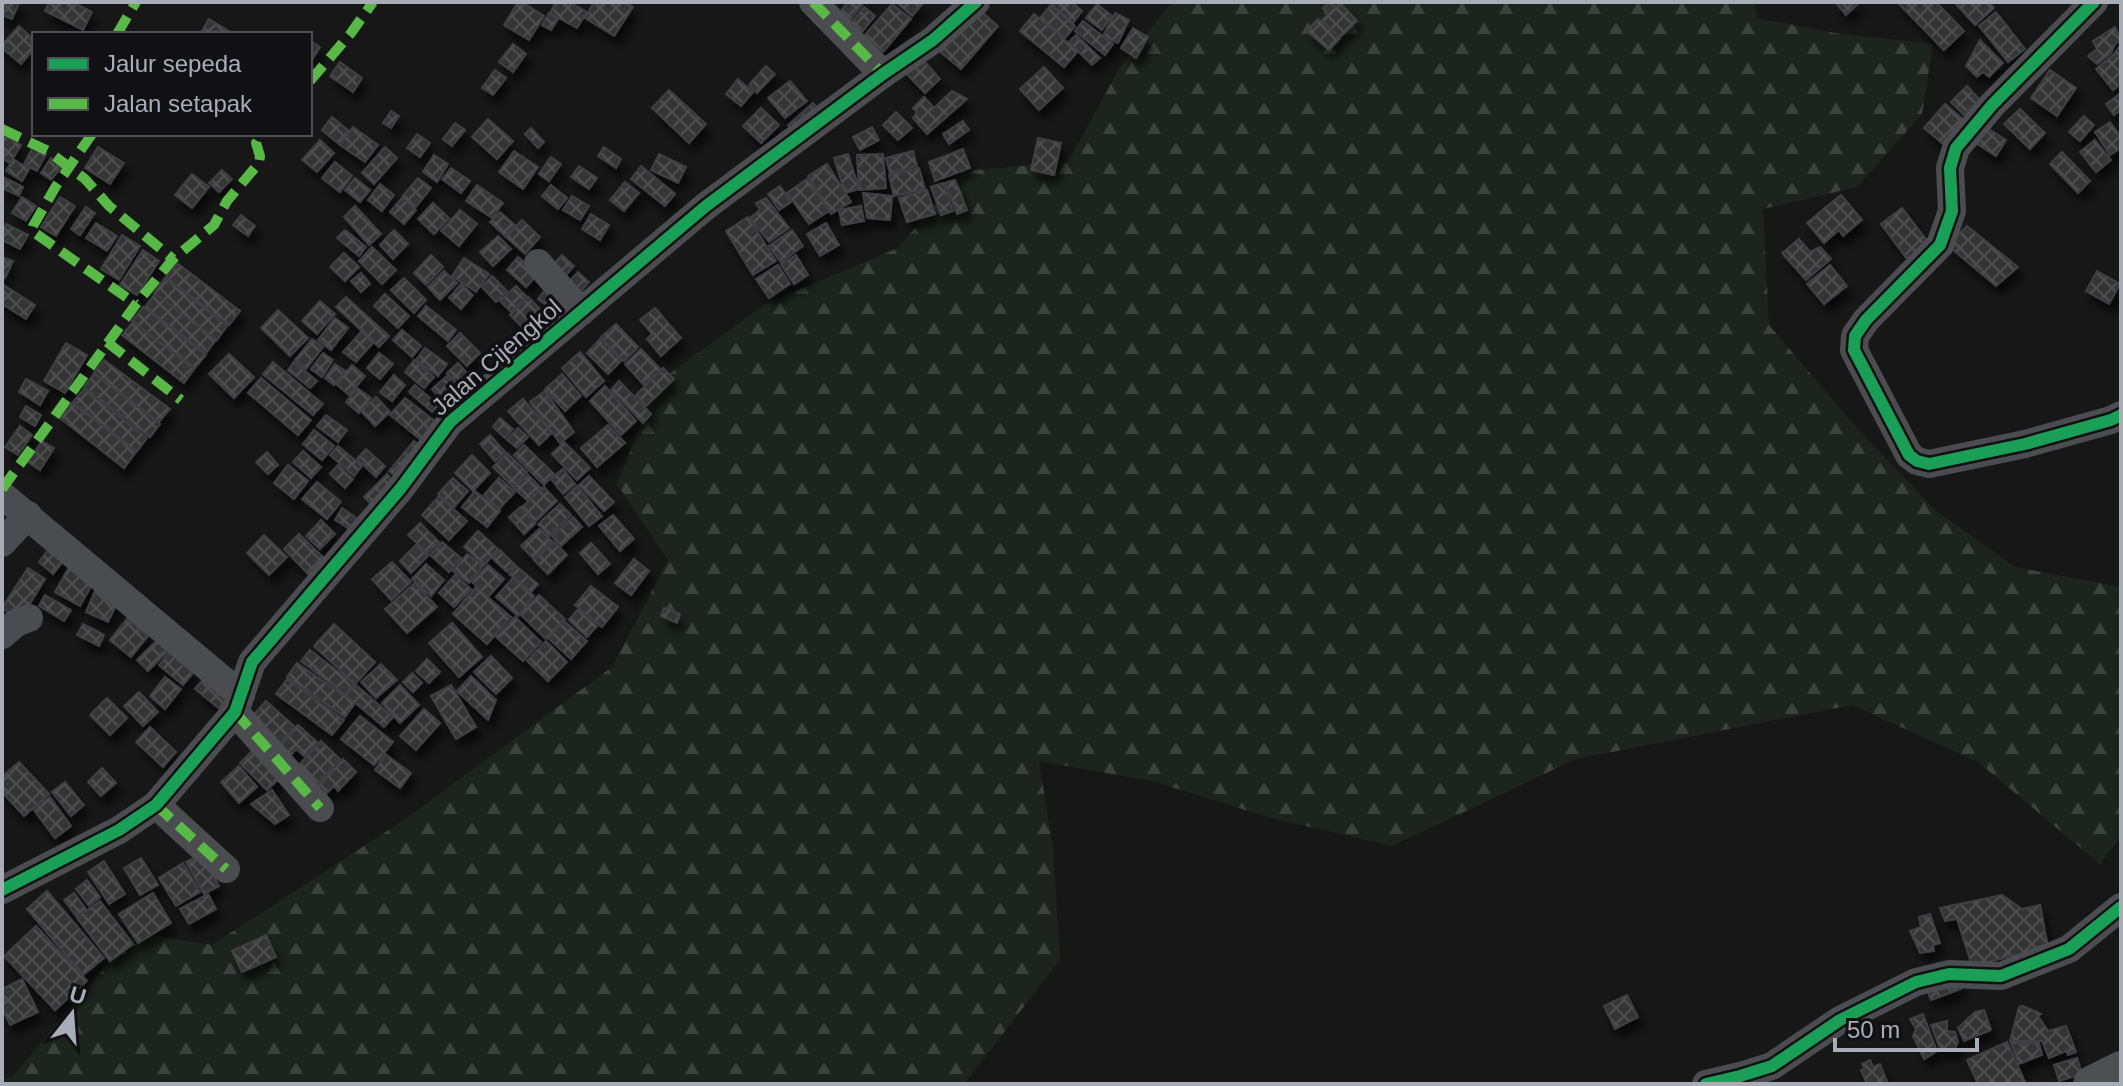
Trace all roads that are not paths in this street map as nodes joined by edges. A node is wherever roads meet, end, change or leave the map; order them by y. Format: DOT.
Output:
graph roads {
  1 [pos="813,2"];
  2 [pos="976,2"];
  3 [pos="2094,2"];
  4 [pos="883,74"];
  5 [pos="538,263"];
  6 [pos="581,312"];
  7 [pos="2121,415"];
  8 [pos="2,495"];
  9 [pos="28,515"];
  10 [pos="2,543"];
  11 [pos="29,618"];
  12 [pos="2,635"];
  13 [pos="238,703"];
  14 [pos="156,805"];
  15 [pos="320,808"];
  16 [pos="226,869"];
  17 [pos="2,890"];
  18 [pos="2121,907"];
  19 [pos="2121,1069"];
  20 [pos="1706,1084"];
  21 [pos="2091,1084"];
  1 -- 4 [label="street"];
  2 -- 4 [label="street, Jalan Cijengkol"];
  3 -- 7 [label="street"];
  4 -- 6 [label="street, Jalan Cijengkol"];
  5 -- 6 [label="street"];
  6 -- 13 [label="street, Jalan Cijengkol"];
  8 -- 9 [label="street"];
  9 -- 10 [label="street"];
  9 -- 13 [label="street"];
  11 -- 12 [label="street"];
  13 -- 14 [label="street, Jalan Cijengkol"];
  13 -- 15 [label="street"];
  14 -- 16 [label="street"];
  14 -- 17 [label="street, Jalan Cijengkol"];
  18 -- 20 [label="street"];
  19 -- 21 [label="main road"];
}
